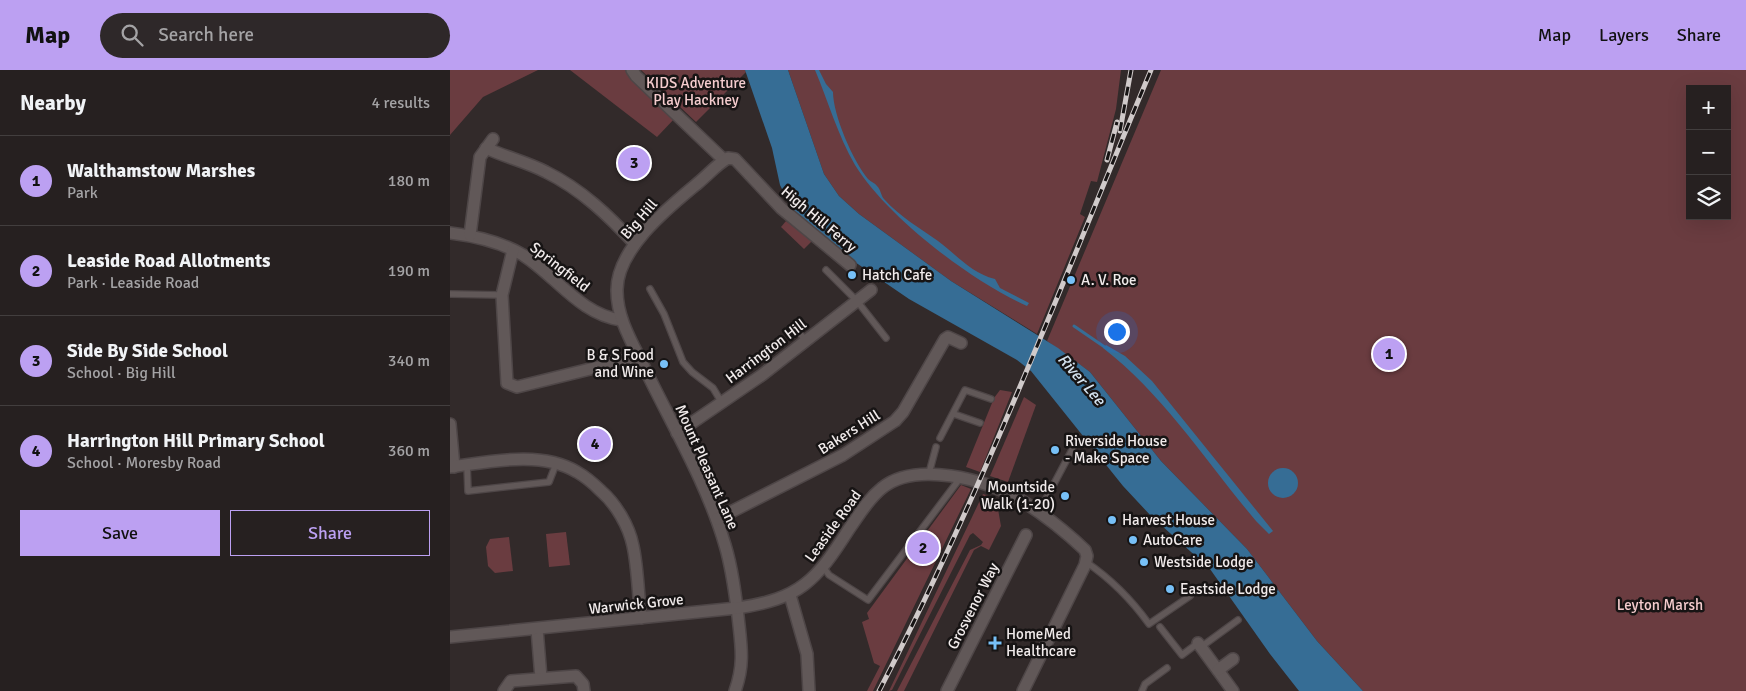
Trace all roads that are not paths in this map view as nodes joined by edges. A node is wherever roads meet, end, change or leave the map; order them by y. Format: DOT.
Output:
graph roads {
  1 [pos="632,70"];
  2 [pos="724,160"];
  3 [pos="450,233"];
  4 [pos="470,235"];
  5 [pos="635,244"];
  6 [pos="513,250"];
  7 [pos="850,265"];
  8 [pos="826,270"];
  9 [pos="650,290"];
  10 [pos="871,290"];
  11 [pos="450,294"];
  12 [pos="502,295"];
  13 [pos="857,301"];
  14 [pos="621,320"];
  15 [pos="797,330"];
  16 [pos="886,338"];
  17 [pos="806,340"];
  18 [pos="961,343"];
  19 [pos="639,357"];
  20 [pos="991,398"];
  21 [pos="722,402"];
  22 [pos="954,414"];
  23 [pos="980,423"];
  24 [pos="450,424"];
  25 [pos="677,433"];
  26 [pos="940,438"];
  27 [pos="1074,446"];
  28 [pos="936,447"];
  29 [pos="556,464"];
  30 [pos="467,465"];
  31 [pos="452,467"];
  32 [pos="929,473"];
  33 [pos="961,477"];
  34 [pos="1039,512"];
  35 [pos="717,519"];
  36 [pos="1026,535"];
  37 [pos="1085,556"];
  38 [pos="824,568"];
  39 [pos="790,595"];
  40 [pos="1190,596"];
  41 [pos="737,608"];
  42 [pos="641,618"];
  43 [pos="1238,620"];
  44 [pos="1160,627"];
  45 [pos="537,629"];
  46 [pos="450,638"];
  47 [pos="1199,645"];
  48 [pos="1233,659"];
  49 [pos="1168,668"];
  50 [pos="1218,670"];
  51 [pos="541,678"];
  52 [pos="1027,690"];
  53 [pos="504,691"];
  54 [pos="584,691"];
  55 [pos="735,691"];
  56 [pos="810,691"];
  57 [pos="947,691"];
  58 [pos="1142,691"];
  59 [pos="1234,691"];
  1 -- 2 [label="street"];
  2 -- 5 [label="street, Big Hill"];
  2 -- 7 [label="street, High Hill Ferry"];
  3 -- 4 [label="street, Springfield"];
  4 -- 5 [label="street"];
  4 -- 6 [label="street, Springfield"];
  5 -- 14 [label="street, Big Hill"];
  6 -- 12 [label="street"];
  6 -- 14 [label="street, Springfield"];
  8 -- 13 [label="lane"];
  9 -- 21 [label="lane"];
  10 -- 13 [label="street, Harrington Hill"];
  11 -- 12 [label="lane"];
  12 -- 19 [label="street"];
  13 -- 16 [label="lane"];
  13 -- 17 [label="street, Harrington Hill"];
  14 -- 19 [label="street, Mount Pleasant Lane"];
  15 -- 17 [label="lane"];
  17 -- 21 [label="street, Harrington Hill"];
  18 -- 35 [label="street, Bakers Hill"];
  19 -- 25 [label="street, Mount Pleasant Lane"];
  20 -- 22 [label="lane"];
  21 -- 25 [label="street, Harrington Hill"];
  22 -- 23 [label="lane"];
  22 -- 26 [label="lane"];
  24 -- 31 [label="street"];
  25 -- 35 [label="street, Mount Pleasant Lane"];
  27 -- 34 [label="lane"];
  28 -- 32 [label="lane"];
  29 -- 30 [label="street"];
  29 -- 30 [label="lane"];
  29 -- 42 [label="street"];
  30 -- 31 [label="street"];
  32 -- 33 [label="street, Leaside Road"];
  32 -- 38 [label="street, Leaside Road"];
  33 -- 34 [label="street, Leaside Road"];
  33 -- 38 [label="lane"];
  34 -- 37 [label="street, Leaside Road"];
  35 -- 41 [label="street, Mount Pleasant Lane"];
  36 -- 57 [label="street, Grosvenor Way"];
  37 -- 40 [label="lane"];
  37 -- 52 [label="street"];
  38 -- 39 [label="street, Leaside Road"];
  39 -- 41 [label="street, Leaside Road"];
  39 -- 56 [label="street"];
  41 -- 42 [label="street, Warwick Grove"];
  41 -- 55 [label="street, Mount Pleasant Lane"];
  42 -- 45 [label="street, Warwick Grove"];
  43 -- 47 [label="lane"];
  44 -- 47 [label="lane"];
  45 -- 46 [label="street, Warwick Grove"];
  45 -- 51 [label="street"];
  47 -- 50 [label="street"];
  48 -- 50 [label="street"];
  49 -- 58 [label="lane"];
  50 -- 59 [label="street"];
  51 -- 53 [label="street"];
  51 -- 54 [label="street"];
}
